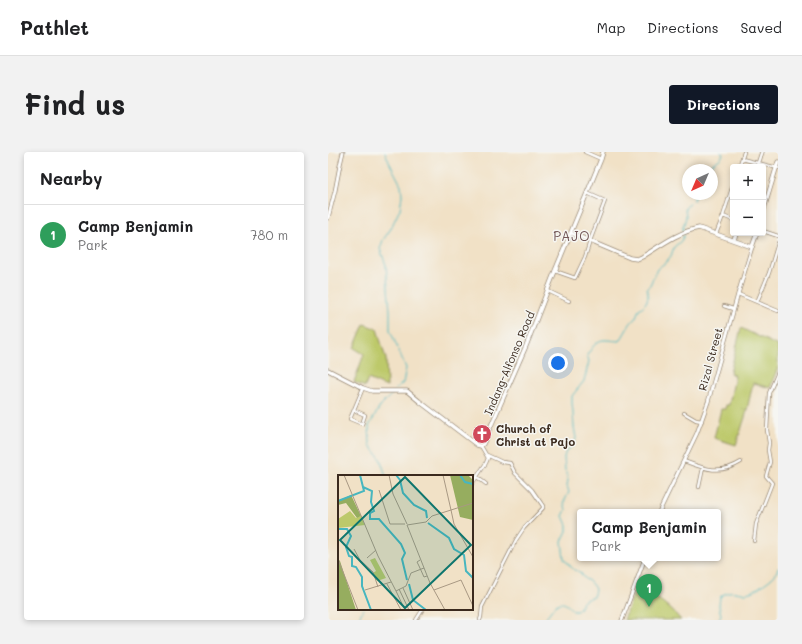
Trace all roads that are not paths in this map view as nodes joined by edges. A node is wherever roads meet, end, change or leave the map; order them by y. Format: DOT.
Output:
graph roads {
  1 [pos="344,152"];
  2 [pos="585,152"];
  3 [pos="603,152"];
  4 [pos="744,152"];
  5 [pos="762,152"];
  6 [pos="742,158"];
  7 [pos="601,159"];
  8 [pos="778,162"];
  9 [pos="740,164"];
  10 [pos="756,164"];
  11 [pos="758,164"];
  12 [pos="766,166"];
  13 [pos="777,168"];
  14 [pos="587,193"];
  15 [pos="730,194"];
  16 [pos="766,203"];
  17 [pos="723,216"];
  18 [pos="328,218"];
  19 [pos="730,219"];
  20 [pos="766,232"];
  21 [pos="571,233"];
  22 [pos="716,234"];
  23 [pos="735,236"];
  24 [pos="756,236"];
  25 [pos="778,236"];
  26 [pos="734,240"];
  27 [pos="590,241"];
  28 [pos="778,243"];
  29 [pos="752,247"];
  30 [pos="555,272"];
  31 [pos="548,292"];
  32 [pos="738,294"];
  33 [pos="569,302"];
  34 [pos="757,302"];
  35 [pos="724,306"];
  36 [pos="733,309"];
  37 [pos="778,311"];
  38 [pos="328,370"];
  39 [pos="778,372"];
  40 [pos="363,388"];
  41 [pos="354,410"];
  42 [pos="684,413"];
  43 [pos="702,421"];
  44 [pos="481,446"];
  45 [pos="487,455"];
  46 [pos="684,461"];
  47 [pos="741,462"];
  48 [pos="703,468"];
  49 [pos="477,477"];
  50 [pos="473,483"];
  51 [pos="486,484"];
  52 [pos="699,487"];
  53 [pos="661,509"];
  54 [pos="754,541"];
  55 [pos="644,561"];
  56 [pos="422,610"];
  57 [pos="416,620"];
  58 [pos="480,620"];
  59 [pos="622,620"];
  1 -- 18 [label="street"];
  2 -- 7 [label="street"];
  3 -- 7 [label="main road, Indang-Alfonso Road"];
  4 -- 6 [label="street"];
  5 -- 11 [label="main road"];
  6 -- 9 [label="street"];
  6 -- 10 [label="street"];
  7 -- 14 [label="main road, Indang-Alfonso Road"];
  8 -- 13 [label="main road"];
  12 -- 13 [label="street"];
  13 -- 16 [label="main road"];
  14 -- 21 [label="main road, Indang-Alfonso Road"];
  14 -- 27 [label="street"];
  15 -- 17 [label="street"];
  17 -- 19 [label="street"];
  17 -- 22 [label="street"];
  20 -- 25 [label="street"];
  21 -- 27 [label="main road"];
  21 -- 30 [label="main road, Indang-Alfonso Road"];
  22 -- 26 [label="main road"];
  22 -- 27 [label="main road"];
  23 -- 26 [label="main road"];
  24 -- 29 [label="main road, Rizal Street"];
  26 -- 29 [label="main road"];
  27 -- 30 [label="street"];
  28 -- 34 [label="street"];
  29 -- 32 [label="street, Rizal Street"];
  30 -- 31 [label="main road, Indang-Alfonso Road"];
  31 -- 33 [label="street"];
  31 -- 44 [label="main road, Indang-Alfonso Road"];
  32 -- 34 [label="street"];
  32 -- 36 [label="street, Rizal Street"];
  34 -- 37 [label="street"];
  35 -- 36 [label="street"];
  36 -- 43 [label="street, Rizal Street"];
  38 -- 40 [label="main road"];
  39 -- 54 [label="street"];
  40 -- 41 [label="street"];
  40 -- 44 [label="main road"];
  41 -- 41 [label="street"];
  42 -- 43 [label="street"];
  43 -- 46 [label="street, Rizal Street"];
  44 -- 45 [label="street"];
  45 -- 49 [label="street"];
  45 -- 58 [label="street"];
  46 -- 48 [label="street"];
  46 -- 53 [label="street, Rizal Street"];
  47 -- 48 [label="street"];
  48 -- 52 [label="street"];
  49 -- 50 [label="street"];
  49 -- 51 [label="street"];
  55 -- 59 [label="street"];
  56 -- 57 [label="street"];
}
